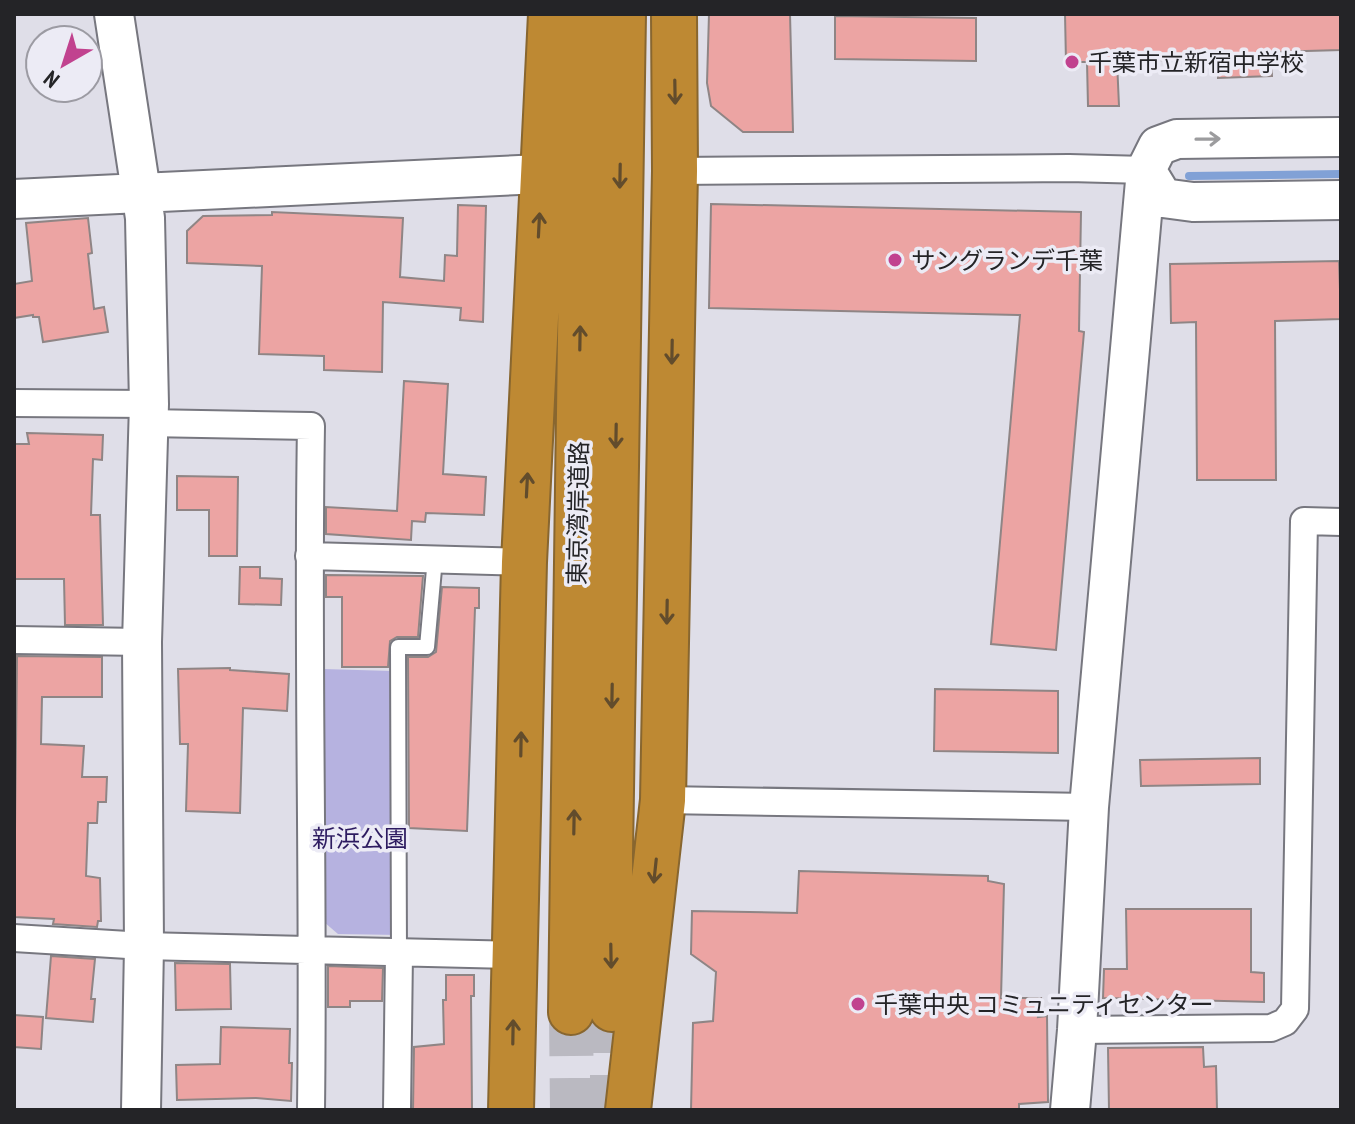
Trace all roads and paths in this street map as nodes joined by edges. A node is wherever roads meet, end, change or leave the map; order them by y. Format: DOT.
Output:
graph roads {
  1 [pos="114,14"];
  2 [pos="551,14"];
  3 [pos="587,14"];
  4 [pos="623,14"];
  5 [pos="674,14"];
  6 [pos="1341,137"];
  7 [pos="1146,170"];
  8 [pos="675,171"];
  9 [pos="541,174"];
  10 [pos="140,192"];
  11 [pos="14,199"];
  12 [pos="1341,200"];
  13 [pos="14,403"];
  14 [pos="148,413"];
  15 [pos="1341,522"];
  16 [pos="309,556"];
  17 [pos="435,558"];
  18 [pos="524,562"];
  19 [pos="14,640"];
  20 [pos="142,642"];
  21 [pos="663,800"];
  22 [pos="1089,807"];
  23 [pos="14,938"];
  24 [pos="144,946"];
  25 [pos="313,949"];
  26 [pos="399,953"];
  27 [pos="515,955"];
  28 [pos="1077,1030"];
  29 [pos="141,1110"];
  30 [pos="311,1110"];
  31 [pos="397,1110"];
  32 [pos="511,1110"];
  33 [pos="628,1110"];
  34 [pos="1070,1110"];
  1 -- 10 [label="street"];
  2 -- 9 [label="highway"];
  4 -- 3 [label="highway, 東京湾岸道路, one-way"];
  5 -- 8 [label="highway, one-way"];
  7 -- 6 [label="street, one-way"];
  7 -- 8 [label="street"];
  7 -- 12 [label="street"];
  7 -- 22 [label="street"];
  8 -- 21 [label="highway, one-way"];
  9 -- 10 [label="street"];
  18 -- 9 [label="highway, one-way"];
  10 -- 11 [label="street"];
  10 -- 14 [label="street"];
  13 -- 14 [label="street"];
  14 -- 16 [label="street"];
  14 -- 20 [label="street"];
  15 -- 28 [label="street"];
  16 -- 17 [label="street"];
  16 -- 25 [label="street"];
  17 -- 18 [label="street"];
  17 -- 26 [label="lane"];
  27 -- 18 [label="highway, one-way"];
  19 -- 20 [label="street"];
  20 -- 24 [label="street"];
  21 -- 22 [label="street"];
  21 -- 33 [label="highway, one-way"];
  22 -- 28 [label="street"];
  23 -- 24 [label="street"];
  24 -- 25 [label="street"];
  24 -- 29 [label="street"];
  25 -- 26 [label="street"];
  25 -- 30 [label="street"];
  26 -- 27 [label="street"];
  26 -- 31 [label="street"];
  32 -- 27 [label="highway, one-way"];
  28 -- 34 [label="street"];
}
